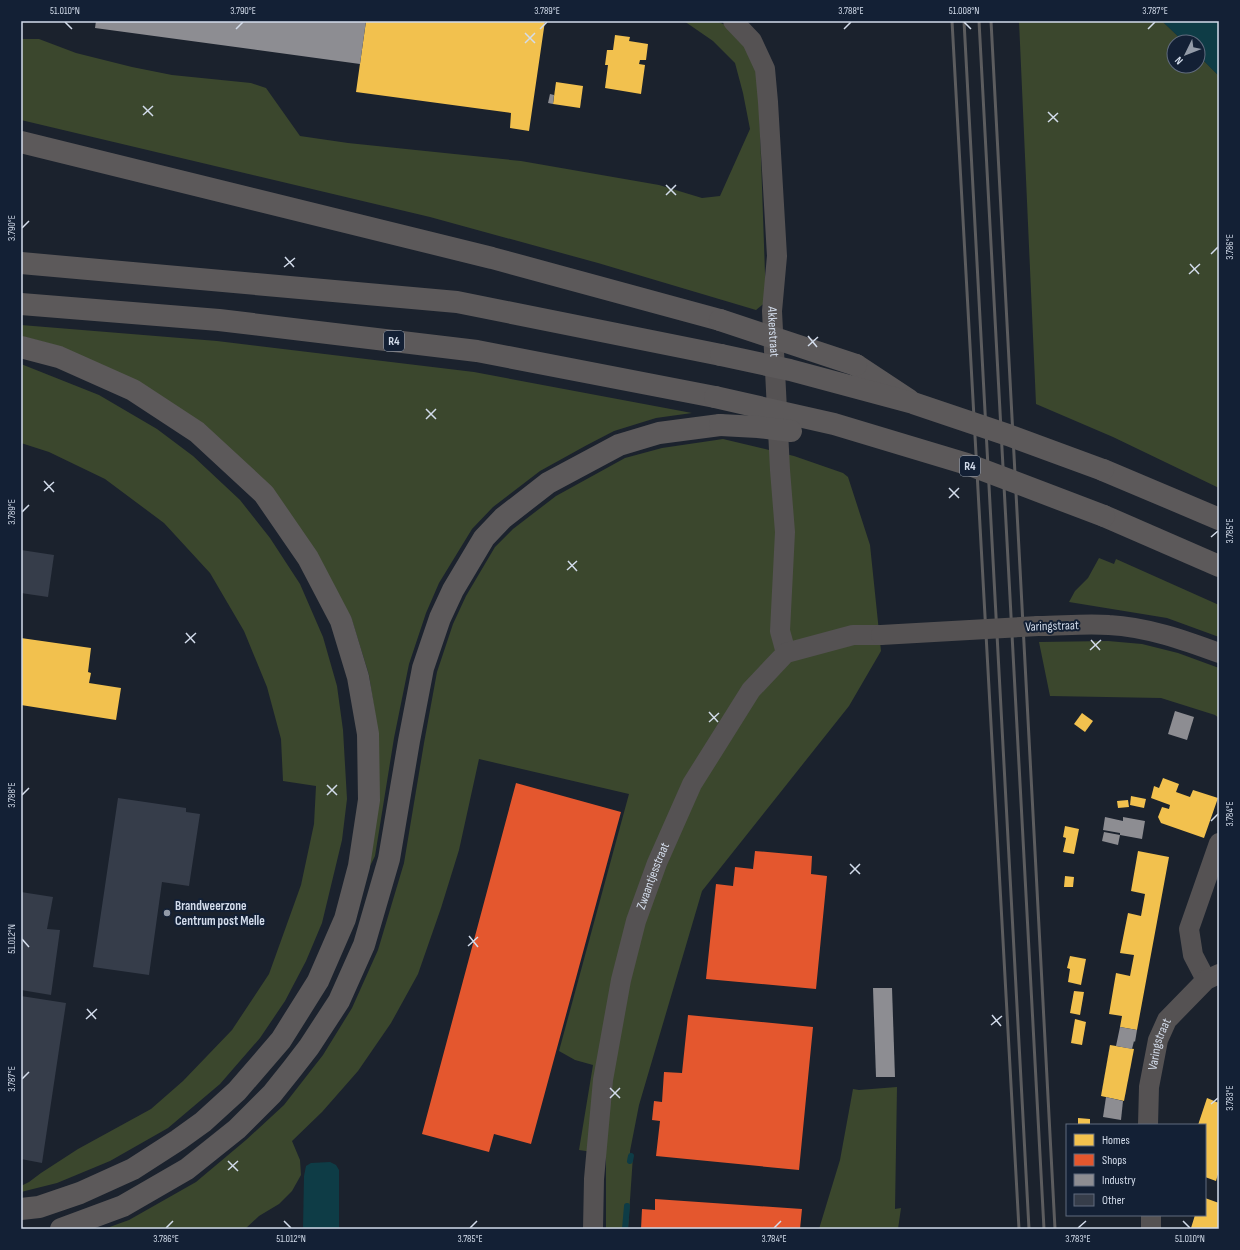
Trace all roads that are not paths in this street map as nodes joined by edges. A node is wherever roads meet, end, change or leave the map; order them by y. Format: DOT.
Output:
graph roads {
  1 [pos="733,21"];
  2 [pos="21,142"];
  3 [pos="21,263"];
  4 [pos="21,304"];
  5 [pos="21,347"];
  6 [pos="913,403"];
  7 [pos="834,424"];
  8 [pos="1219,519"];
  9 [pos="1219,566"];
  10 [pos="786,653"];
  11 [pos="1219,653"];
  12 [pos="1219,843"];
  13 [pos="1212,977"];
  14 [pos="1148,1124"];
  15 [pos="21,1209"];
  16 [pos="1151,1216"];
  17 [pos="61,1229"];
  18 [pos="593,1229"];
  19 [pos="1151,1229"];
  1 -- 10 [label="street, Akkerstraat"];
  2 -- 6 [label="highway, bridge"];
  3 -- 6 [label="highway, bridge"];
  4 -- 7 [label="highway, R4, bridge"];
  5 -- 15 [label="highway"];
  6 -- 8 [label="highway, bridge"];
  7 -- 9 [label="highway, R4, bridge"];
  7 -- 17 [label="highway, bridge"];
  10 -- 11 [label="street, Varingstraat, bridge"];
  10 -- 18 [label="street, Zwaantjesstraat"];
  12 -- 13 [label="street, Varingstraat"];
  13 -- 14 [label="street, Varingstraat"];
  16 -- 19 [label="street"];
}
